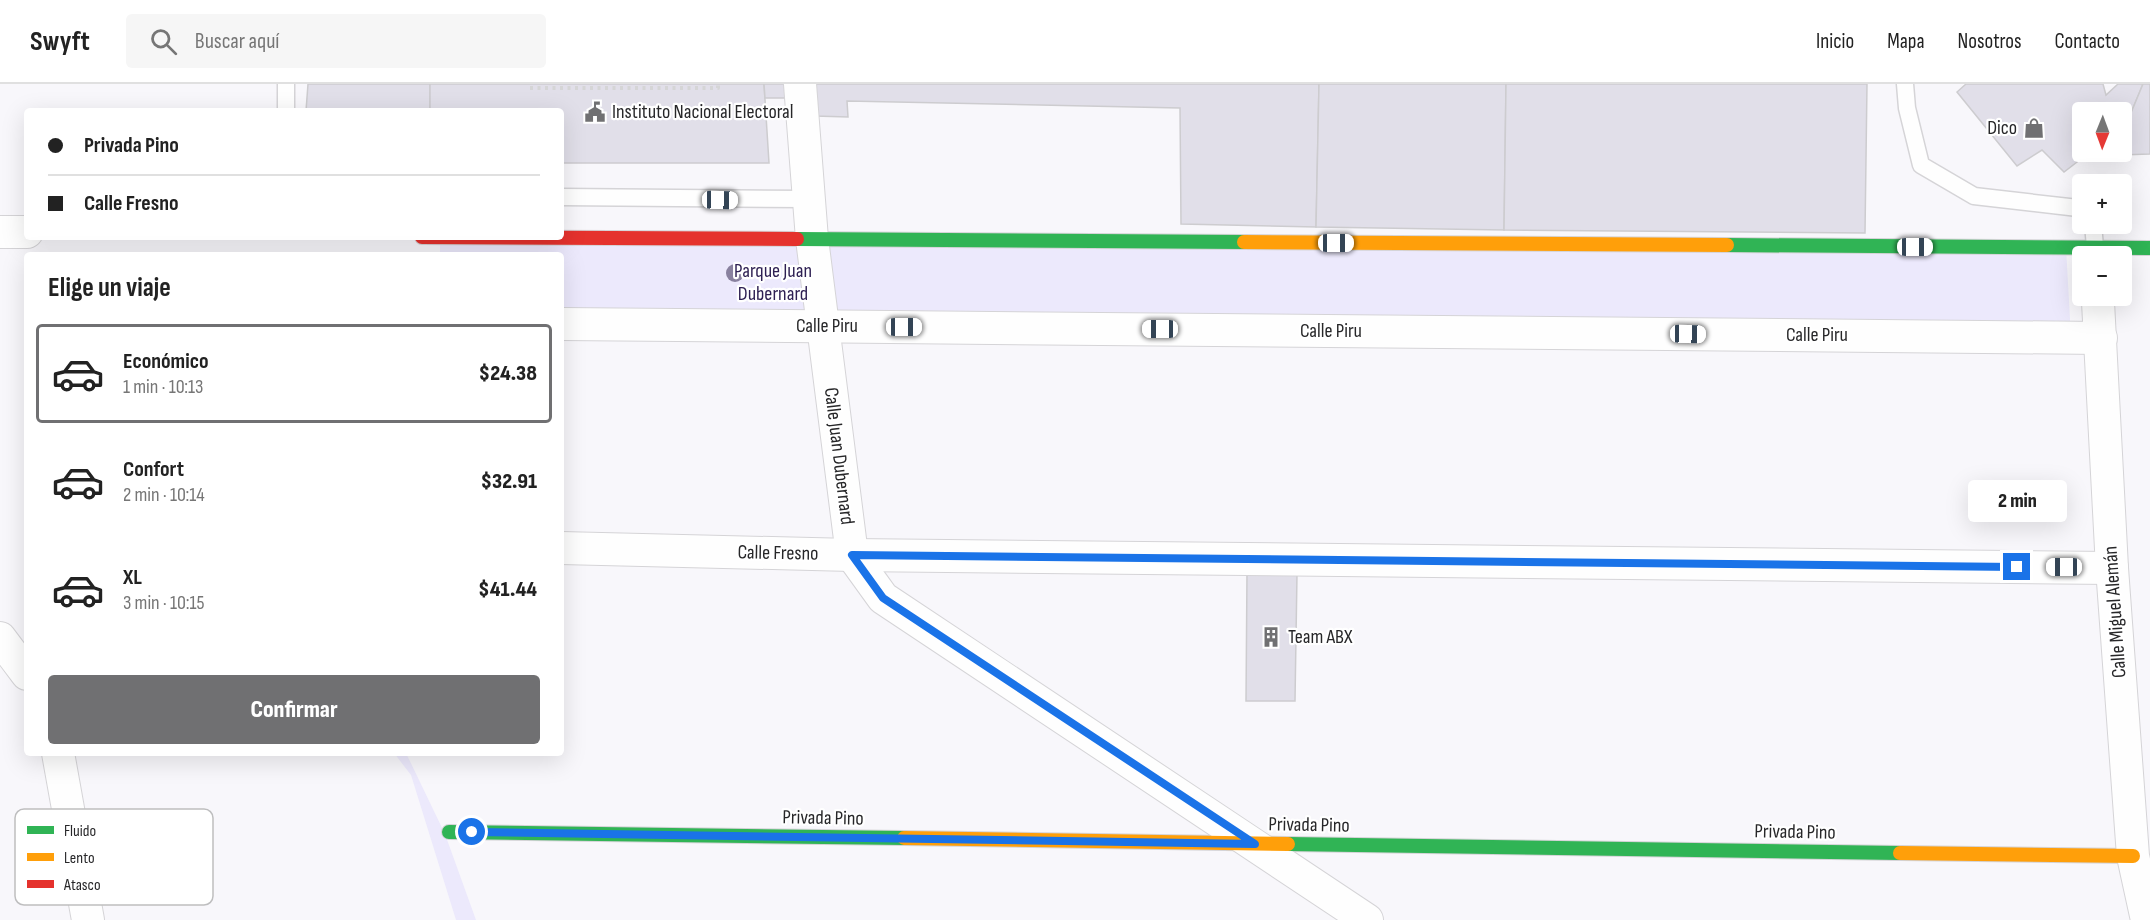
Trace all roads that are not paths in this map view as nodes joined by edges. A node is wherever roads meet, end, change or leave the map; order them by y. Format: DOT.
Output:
graph roads {
  1 [pos="286,84"];
  2 [pos="800,84"];
  3 [pos="1905,84"];
  4 [pos="286,108"];
  5 [pos="564,198"];
  6 [pos="808,199"];
  7 [pos="2072,207"];
  8 [pos="0,232"];
  9 [pos="24,232"];
  10 [pos="564,238"];
  11 [pos="812,239"];
  12 [pos="2072,247"];
  13 [pos="2132,248"];
  14 [pos="2150,248"];
  15 [pos="2098,306"];
  16 [pos="564,324"];
  17 [pos="823,326"];
  18 [pos="2101,338"];
  19 [pos="564,548"];
  20 [pos="852,555"];
  21 [pos="2112,568"];
  22 [pos="0,638"];
  23 [pos="24,670"];
  24 [pos="59,756"];
  25 [pos="68,809"];
  26 [pos="449,832"];
  27 [pos="1255,844"];
  28 [pos="2133,856"];
  29 [pos="85,905"];
  30 [pos="88,920"];
  31 [pos="1367,920"];
  32 [pos="2147,920"];
  1 -- 4 [label="lane"];
  2 -- 6 [label="street, Calle Juan Dubernard"];
  3 -- 7 [label="lane"];
  5 -- 6 [label="lane"];
  6 -- 11 [label="street, Calle Juan Dubernard"];
  8 -- 9 [label="street"];
  10 -- 11 [label="street"];
  11 -- 12 [label="street"];
  11 -- 17 [label="street, Calle Juan Dubernard"];
  13 -- 14 [label="street"];
  15 -- 18 [label="street, Calle Miguel Alemán"];
  16 -- 17 [label="street, Calle Piru"];
  17 -- 18 [label="street, Calle Piru"];
  17 -- 20 [label="street, Calle Juan Dubernard"];
  18 -- 21 [label="street, Calle Miguel Alemán"];
  19 -- 20 [label="street, Calle Fresno"];
  20 -- 21 [label="street, Calle Fresno"];
  20 -- 27 [label="street, Calle Juan Dubernard"];
  21 -- 28 [label="street, Calle Miguel Alemán"];
  22 -- 23 [label="street"];
  24 -- 25 [label="street"];
  26 -- 27 [label="street, Privada Pino"];
  27 -- 28 [label="street, Privada Pino"];
  27 -- 31 [label="street, Calle Juan Dubernard"];
  28 -- 32 [label="street, Calle Miguel Alemán"];
  29 -- 30 [label="street"];
}
